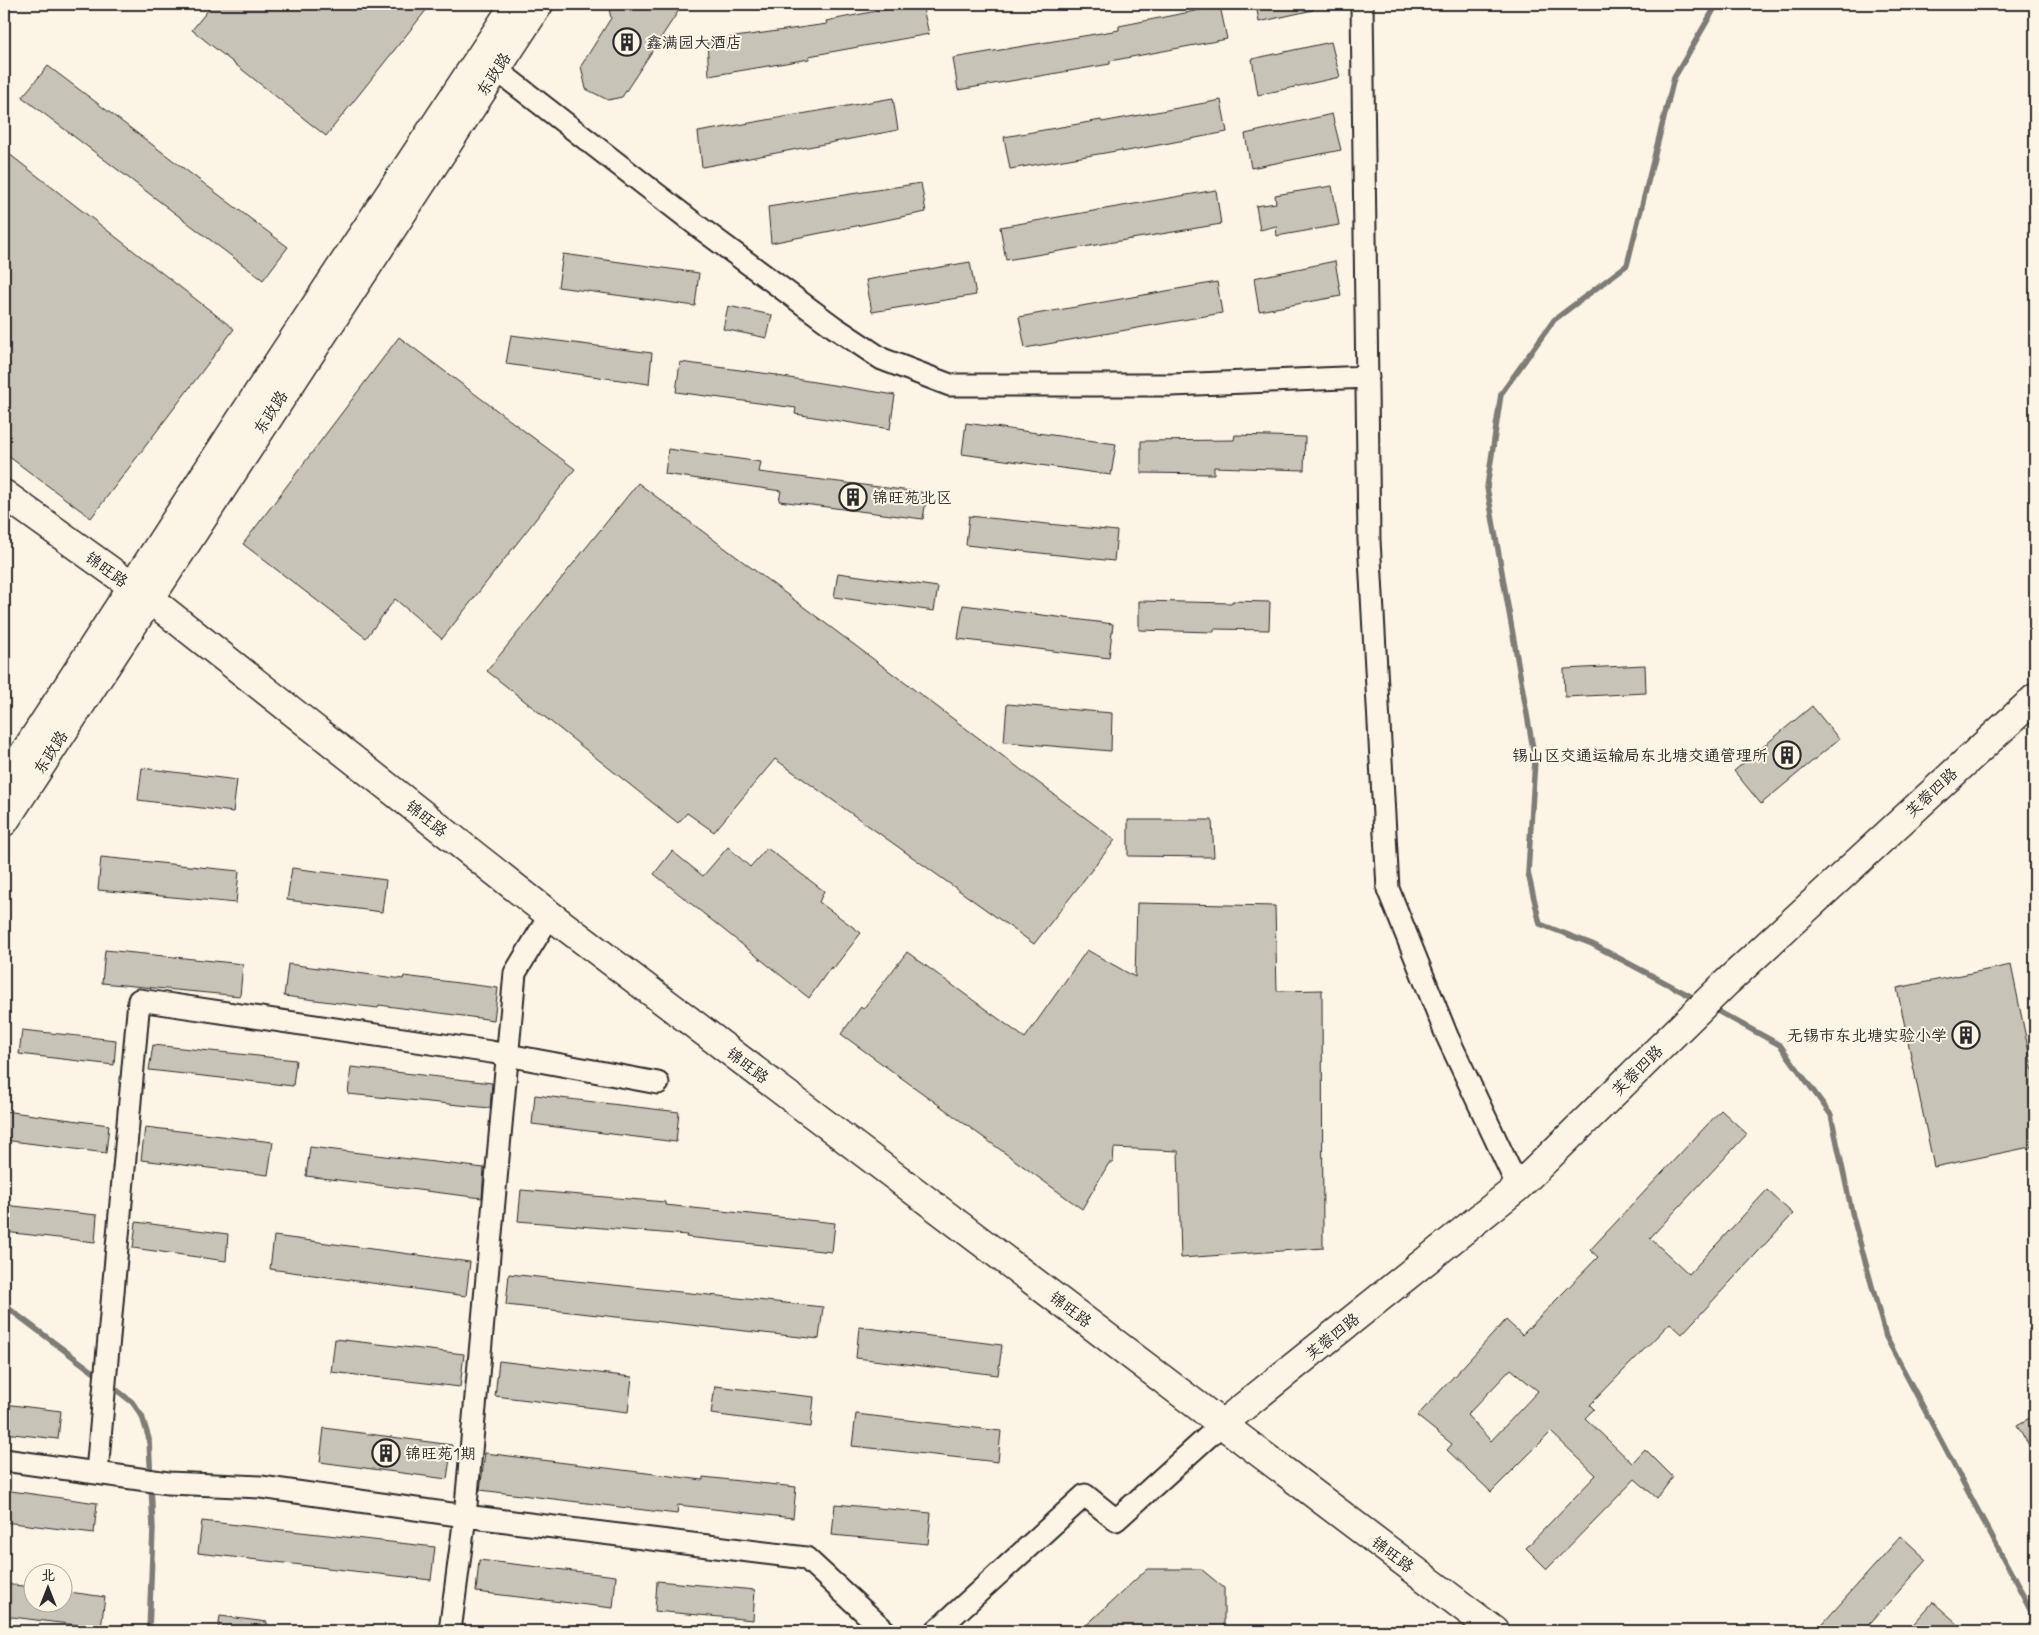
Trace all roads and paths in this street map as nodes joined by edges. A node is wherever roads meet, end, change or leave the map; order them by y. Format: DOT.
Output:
graph roads {
  1 [pos="515,4"];
  2 [pos="539,4"];
  3 [pos="1362,4"];
  4 [pos="488,63"];
  5 [pos="1368,377"];
  6 [pos="4,494"];
  7 [pos="141,593"];
  8 [pos="2035,698"];
  9 [pos="4,784"];
  10 [pos="4,822"];
  11 [pos="550,915"];
  12 [pos="508,1055"];
  13 [pos="658,1083"];
  14 [pos="1518,1187"];
  15 [pos="1222,1424"];
  16 [pos="4,1460"];
  17 [pos="97,1472"];
  18 [pos="466,1516"];
  19 [pos="450,1631"];
  20 [pos="885,1631"];
  21 [pos="936,1631"];
  22 [pos="1495,1631"];
  1 -- 4 [label="street, 东政路"];
  2 -- 4 [label="street, 东政路"];
  3 -- 5 [label="street"];
  4 -- 5 [label="street"];
  4 -- 7 [label="street, 东政路"];
  5 -- 14 [label="street"];
  6 -- 7 [label="street, 锦旺路"];
  7 -- 9 [label="street, 东政路"];
  7 -- 10 [label="street, 东政路"];
  7 -- 11 [label="street, 锦旺路"];
  8 -- 14 [label="street, 芙蓉四路"];
  11 -- 12 [label="street"];
  11 -- 15 [label="street, 锦旺路"];
  12 -- 13 [label="street"];
  12 -- 17 [label="street"];
  12 -- 18 [label="street"];
  14 -- 15 [label="street, 芙蓉四路"];
  15 -- 21 [label="street"];
  15 -- 22 [label="street, 锦旺路"];
  16 -- 17 [label="street"];
  17 -- 18 [label="street"];
  18 -- 19 [label="street"];
  18 -- 20 [label="street"];
}
